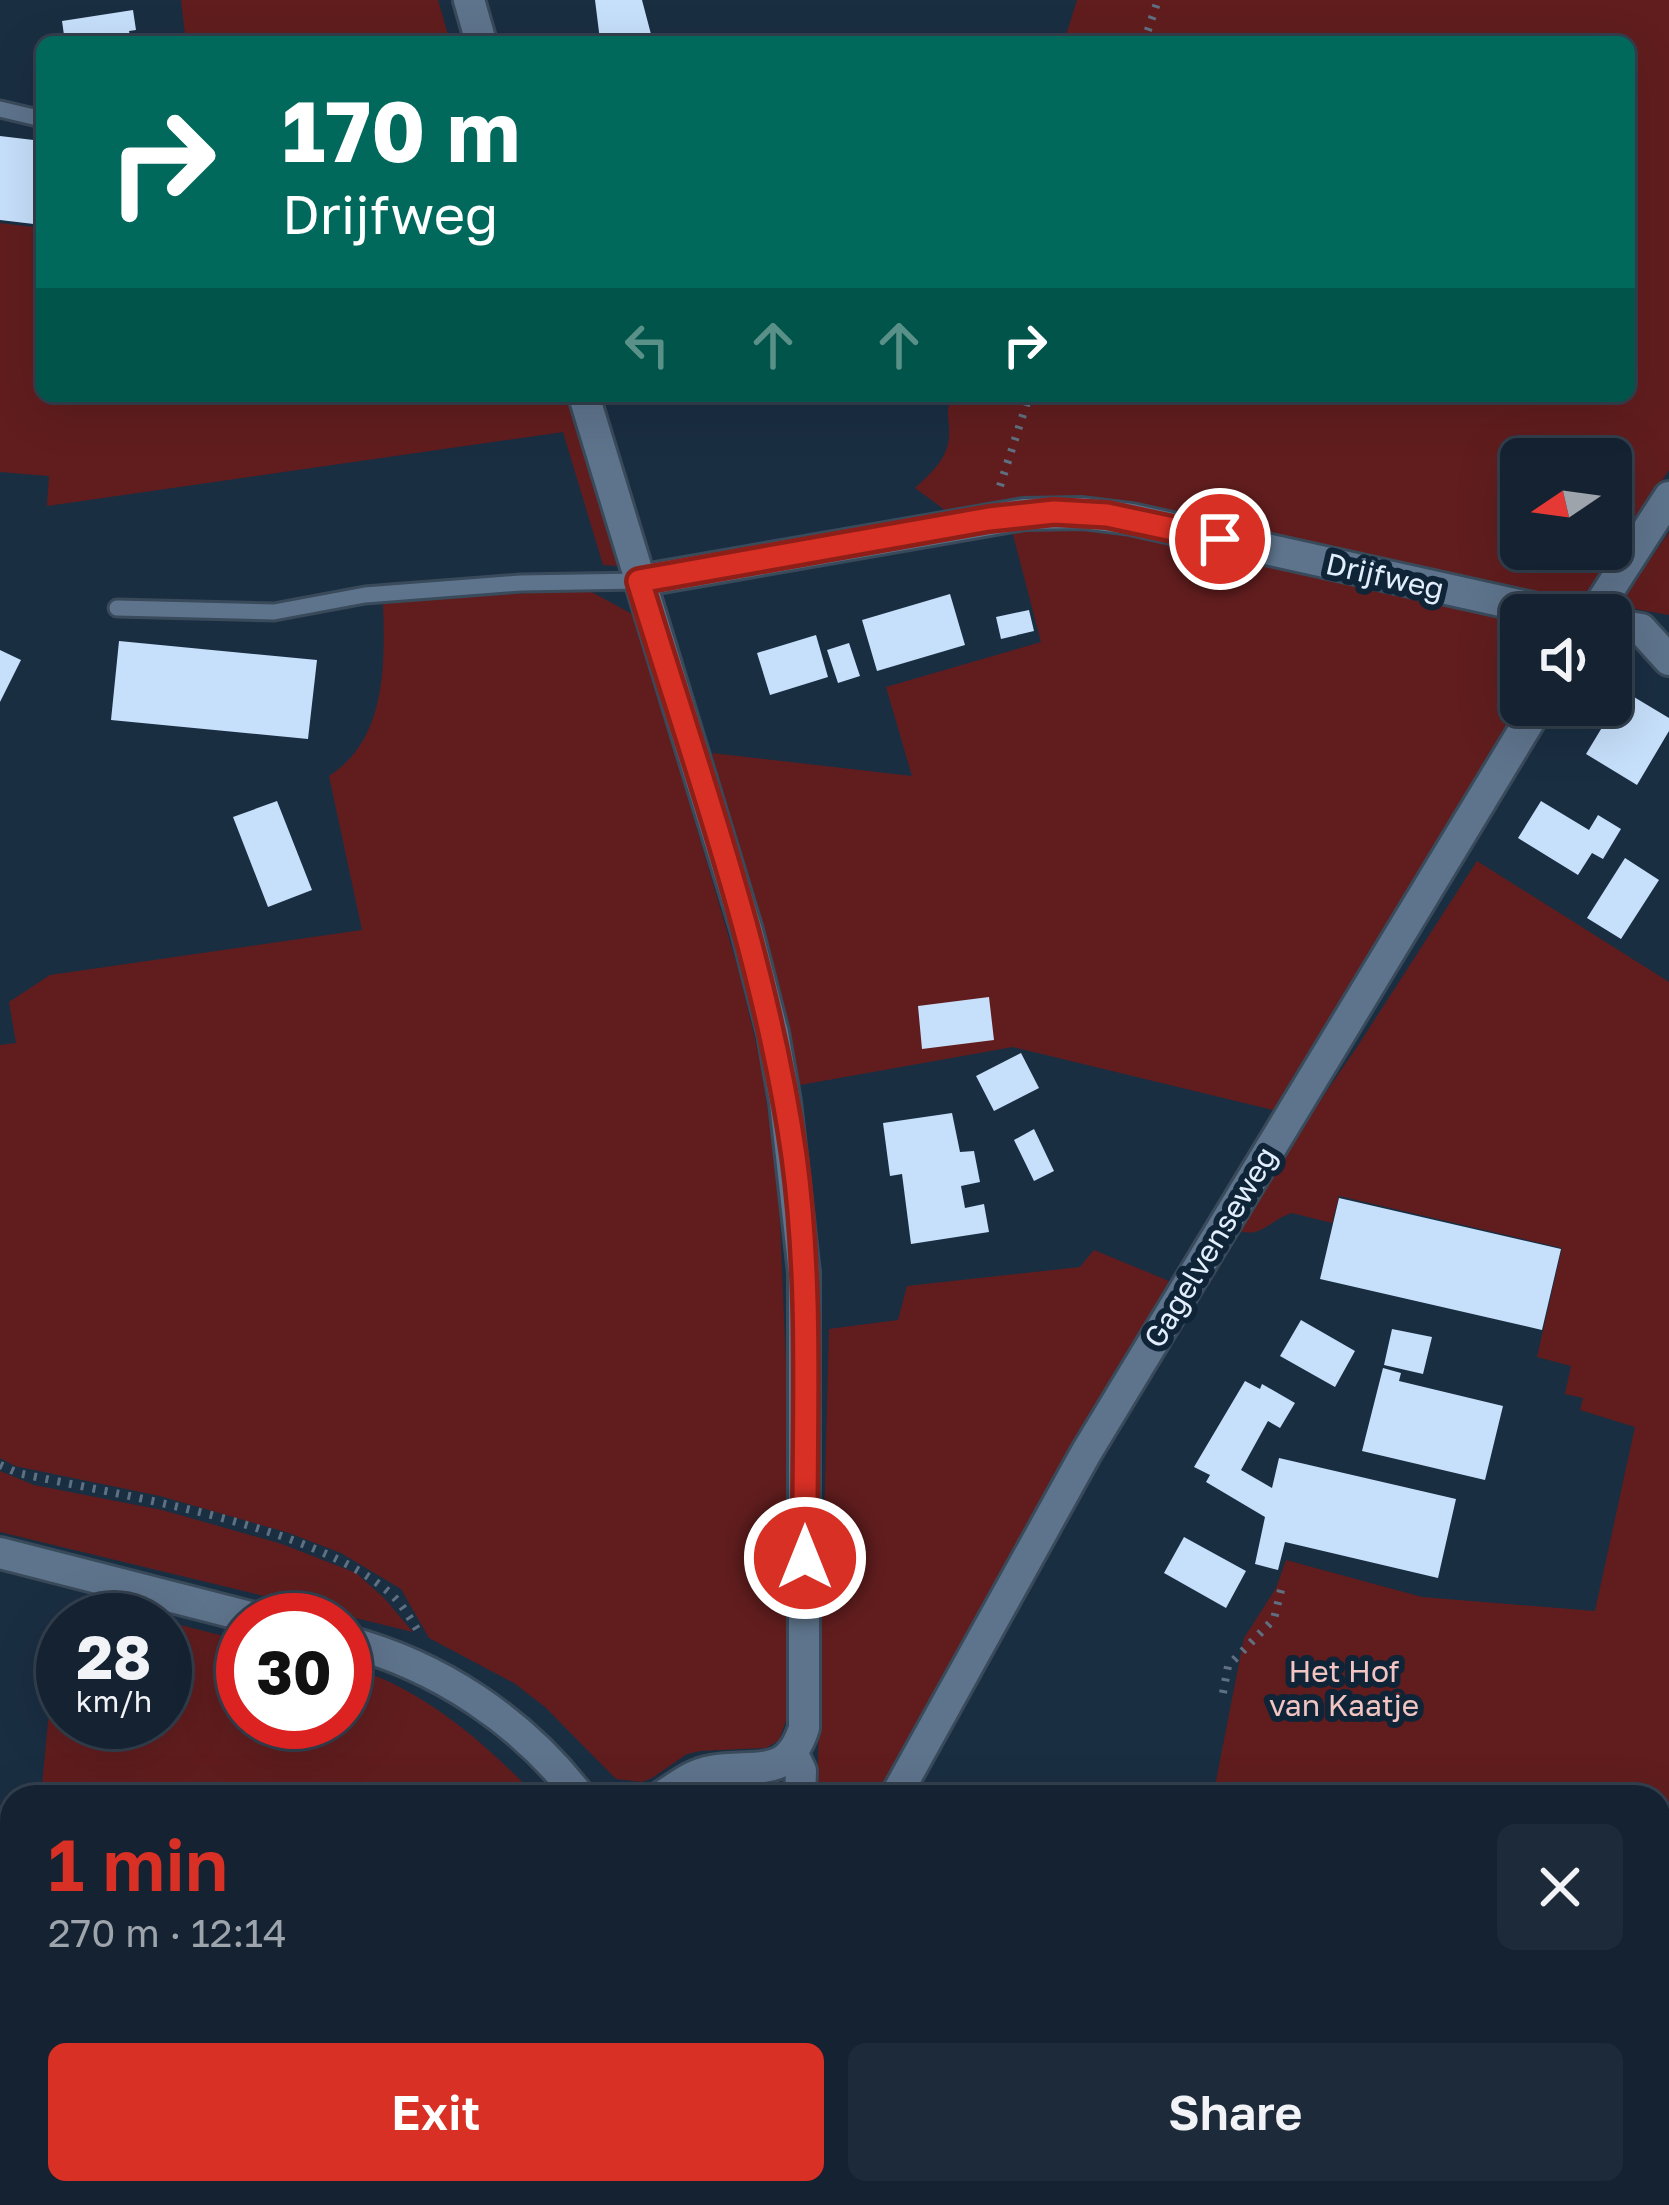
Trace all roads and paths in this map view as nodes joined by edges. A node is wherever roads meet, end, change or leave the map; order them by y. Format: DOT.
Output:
graph roads {
  1 [pos="469,0"];
  2 [pos="1158,0"];
  3 [pos="480,36"];
  4 [pos="1146,36"];
  5 [pos="0,109"];
  6 [pos="36,118"];
  7 [pos="586,402"];
  8 [pos="1027,402"];
  9 [pos="1669,497"];
  10 [pos="989,519"];
  11 [pos="639,581"];
  12 [pos="1607,594"];
  13 [pos="1500,601"];
  14 [pos="117,608"];
  15 [pos="1640,628"];
  16 [pos="1669,660"];
  17 [pos="1525,726"];
  18 [pos="0,1465"];
  19 [pos="0,1553"];
  20 [pos="1282,1586"];
  21 [pos="216,1608"];
  22 [pos="372,1651"];
  23 [pos="430,1672"];
  24 [pos="1223,1693"];
  25 [pos="793,1754"];
  26 [pos="571,1785"];
  27 [pos="680,1785"];
  28 [pos="800,1785"];
  29 [pos="903,1785"];
  1 -- 3 [label="street"];
  2 -- 4 [label="path"];
  5 -- 6 [label="lane"];
  7 -- 11 [label="street"];
  8 -- 10 [label="path"];
  9 -- 12 [label="street"];
  10 -- 11 [label="street, Drijfweg"];
  10 -- 13 [label="street, Drijfweg"];
  11 -- 14 [label="lane"];
  11 -- 25 [label="street"];
  15 -- 16 [label="street"];
  17 -- 29 [label="street, Gagelvenseweg"];
  18 -- 23 [label="path"];
  19 -- 21 [label="street"];
  20 -- 24 [label="path"];
  22 -- 23 [label="street"];
  23 -- 26 [label="street"];
  25 -- 27 [label="street"];
  25 -- 28 [label="street"];
}
